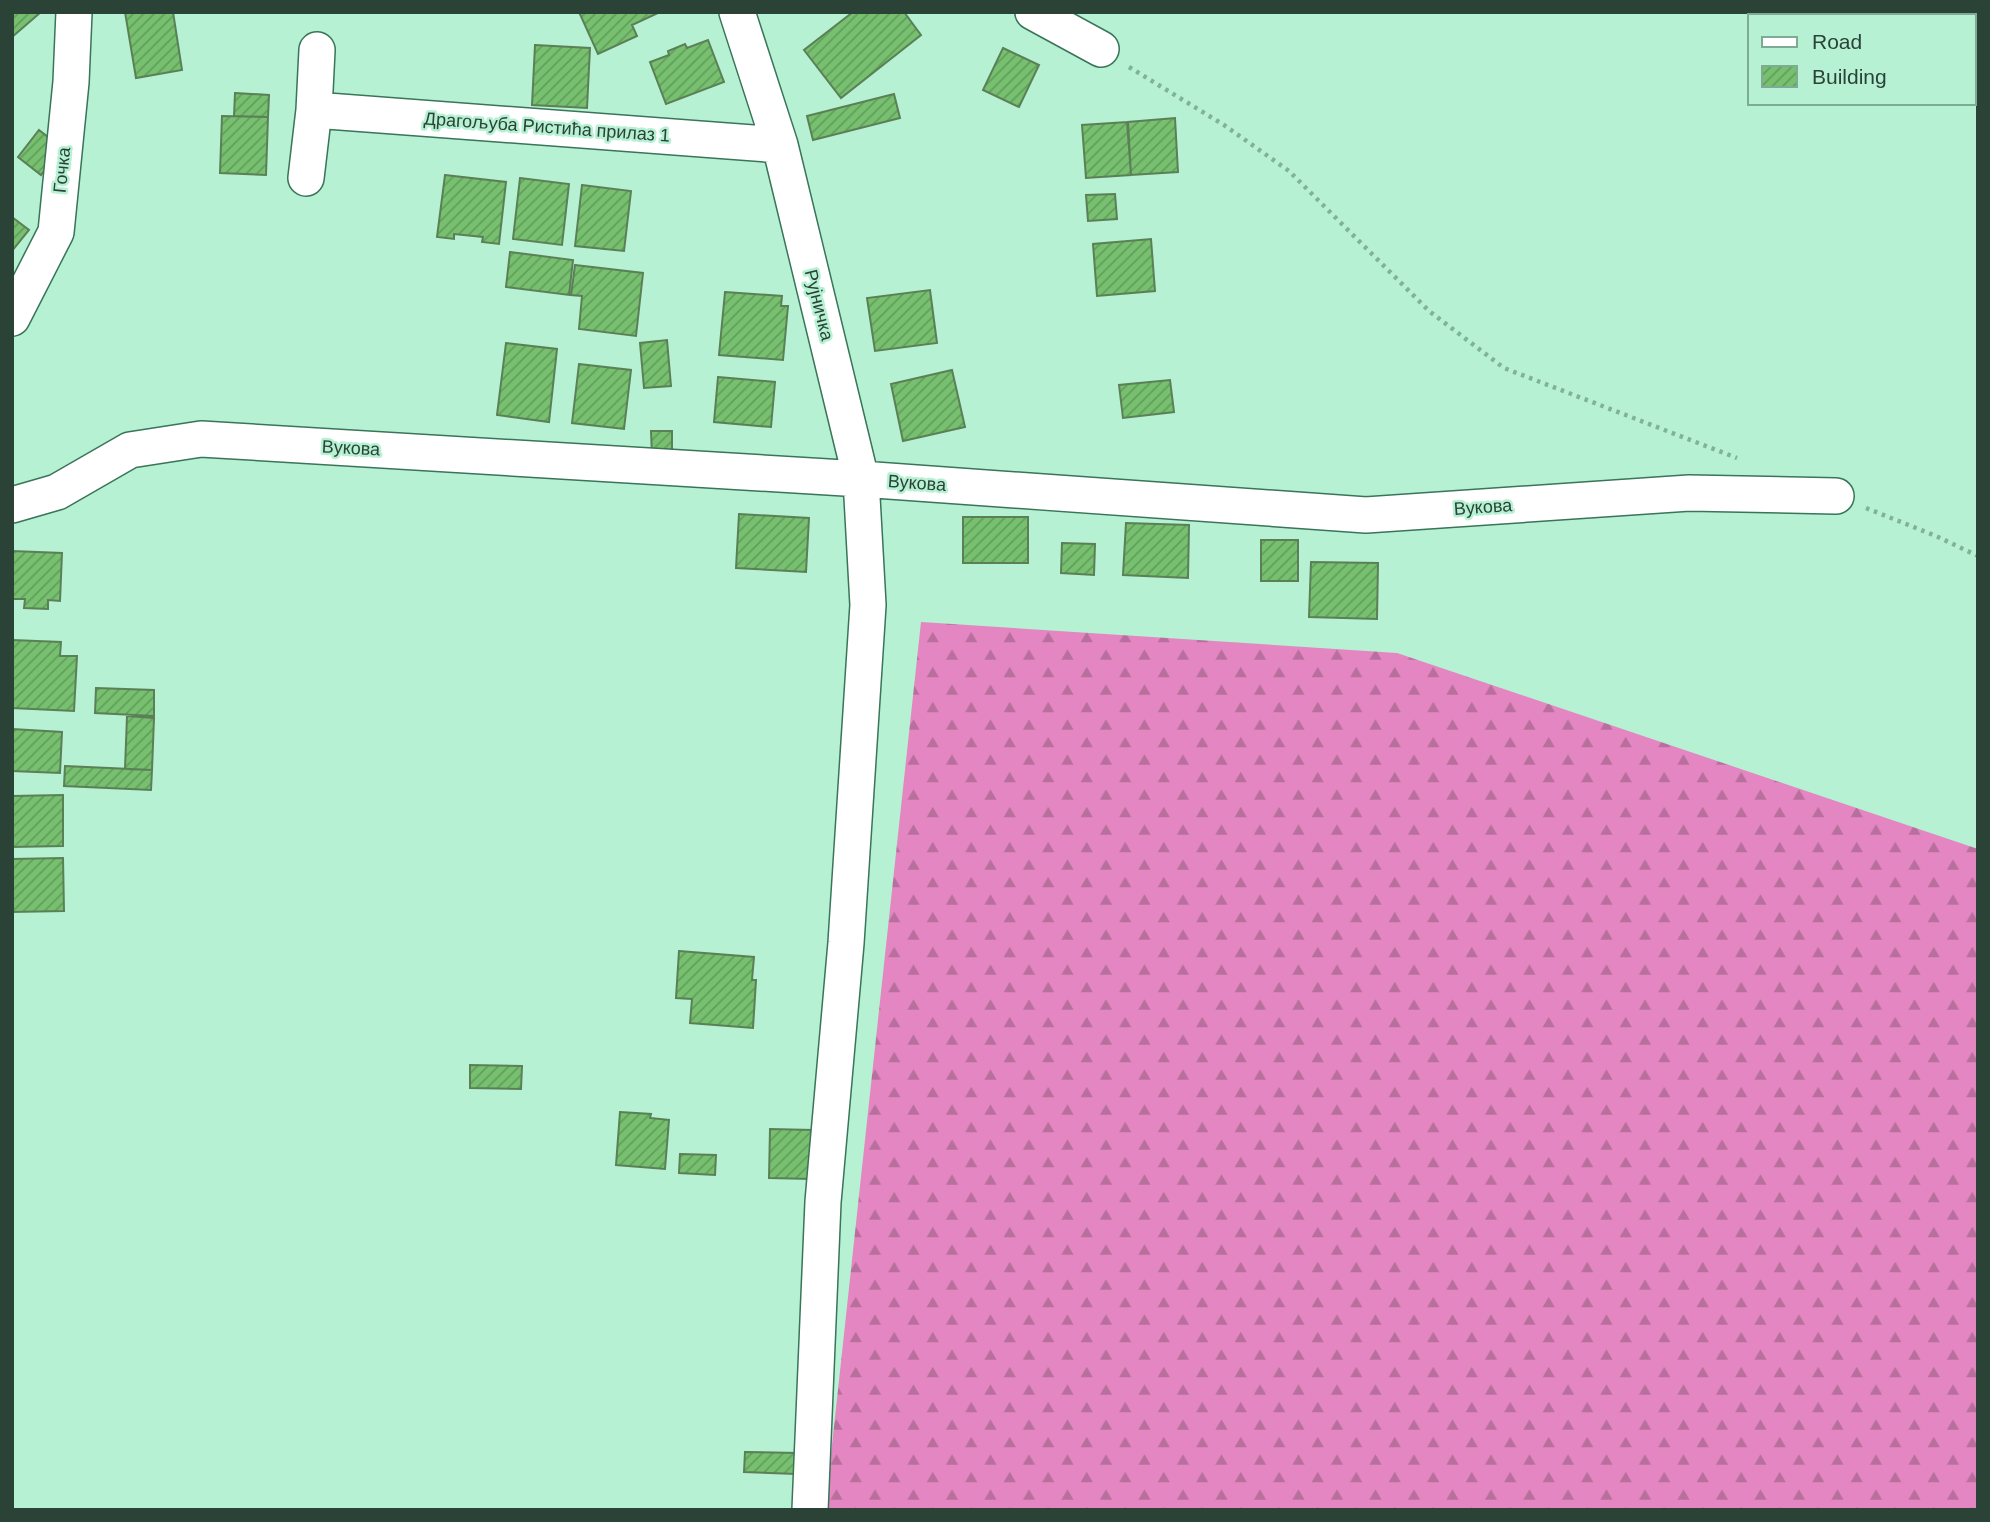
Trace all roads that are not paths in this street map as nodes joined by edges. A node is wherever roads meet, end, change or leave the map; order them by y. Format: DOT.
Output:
graph roads {
  1 [pos="74,12"];
  2 [pos="737,12"];
  3 [pos="1034,12"];
  4 [pos="317,50"];
  5 [pos="1101,50"];
  6 [pos="314,110"];
  7 [pos="780,145"];
  8 [pos="306,178"];
  9 [pos="12,318"];
  10 [pos="861,479"];
  11 [pos="1836,496"];
  12 [pos="12,505"];
  13 [pos="810,1510"];
  1 -- 9 [label="street, Гочка"];
  2 -- 7 [label="street, Рујничка"];
  3 -- 5 [label="street"];
  4 -- 6 [label="street"];
  6 -- 7 [label="street, Драгољуба Ристића прилаз 1"];
  6 -- 8 [label="street"];
  7 -- 10 [label="street, Рујничка"];
  10 -- 11 [label="street, Вукова"];
  10 -- 12 [label="street, Вукова"];
  10 -- 13 [label="street, Рујничка"];
}
